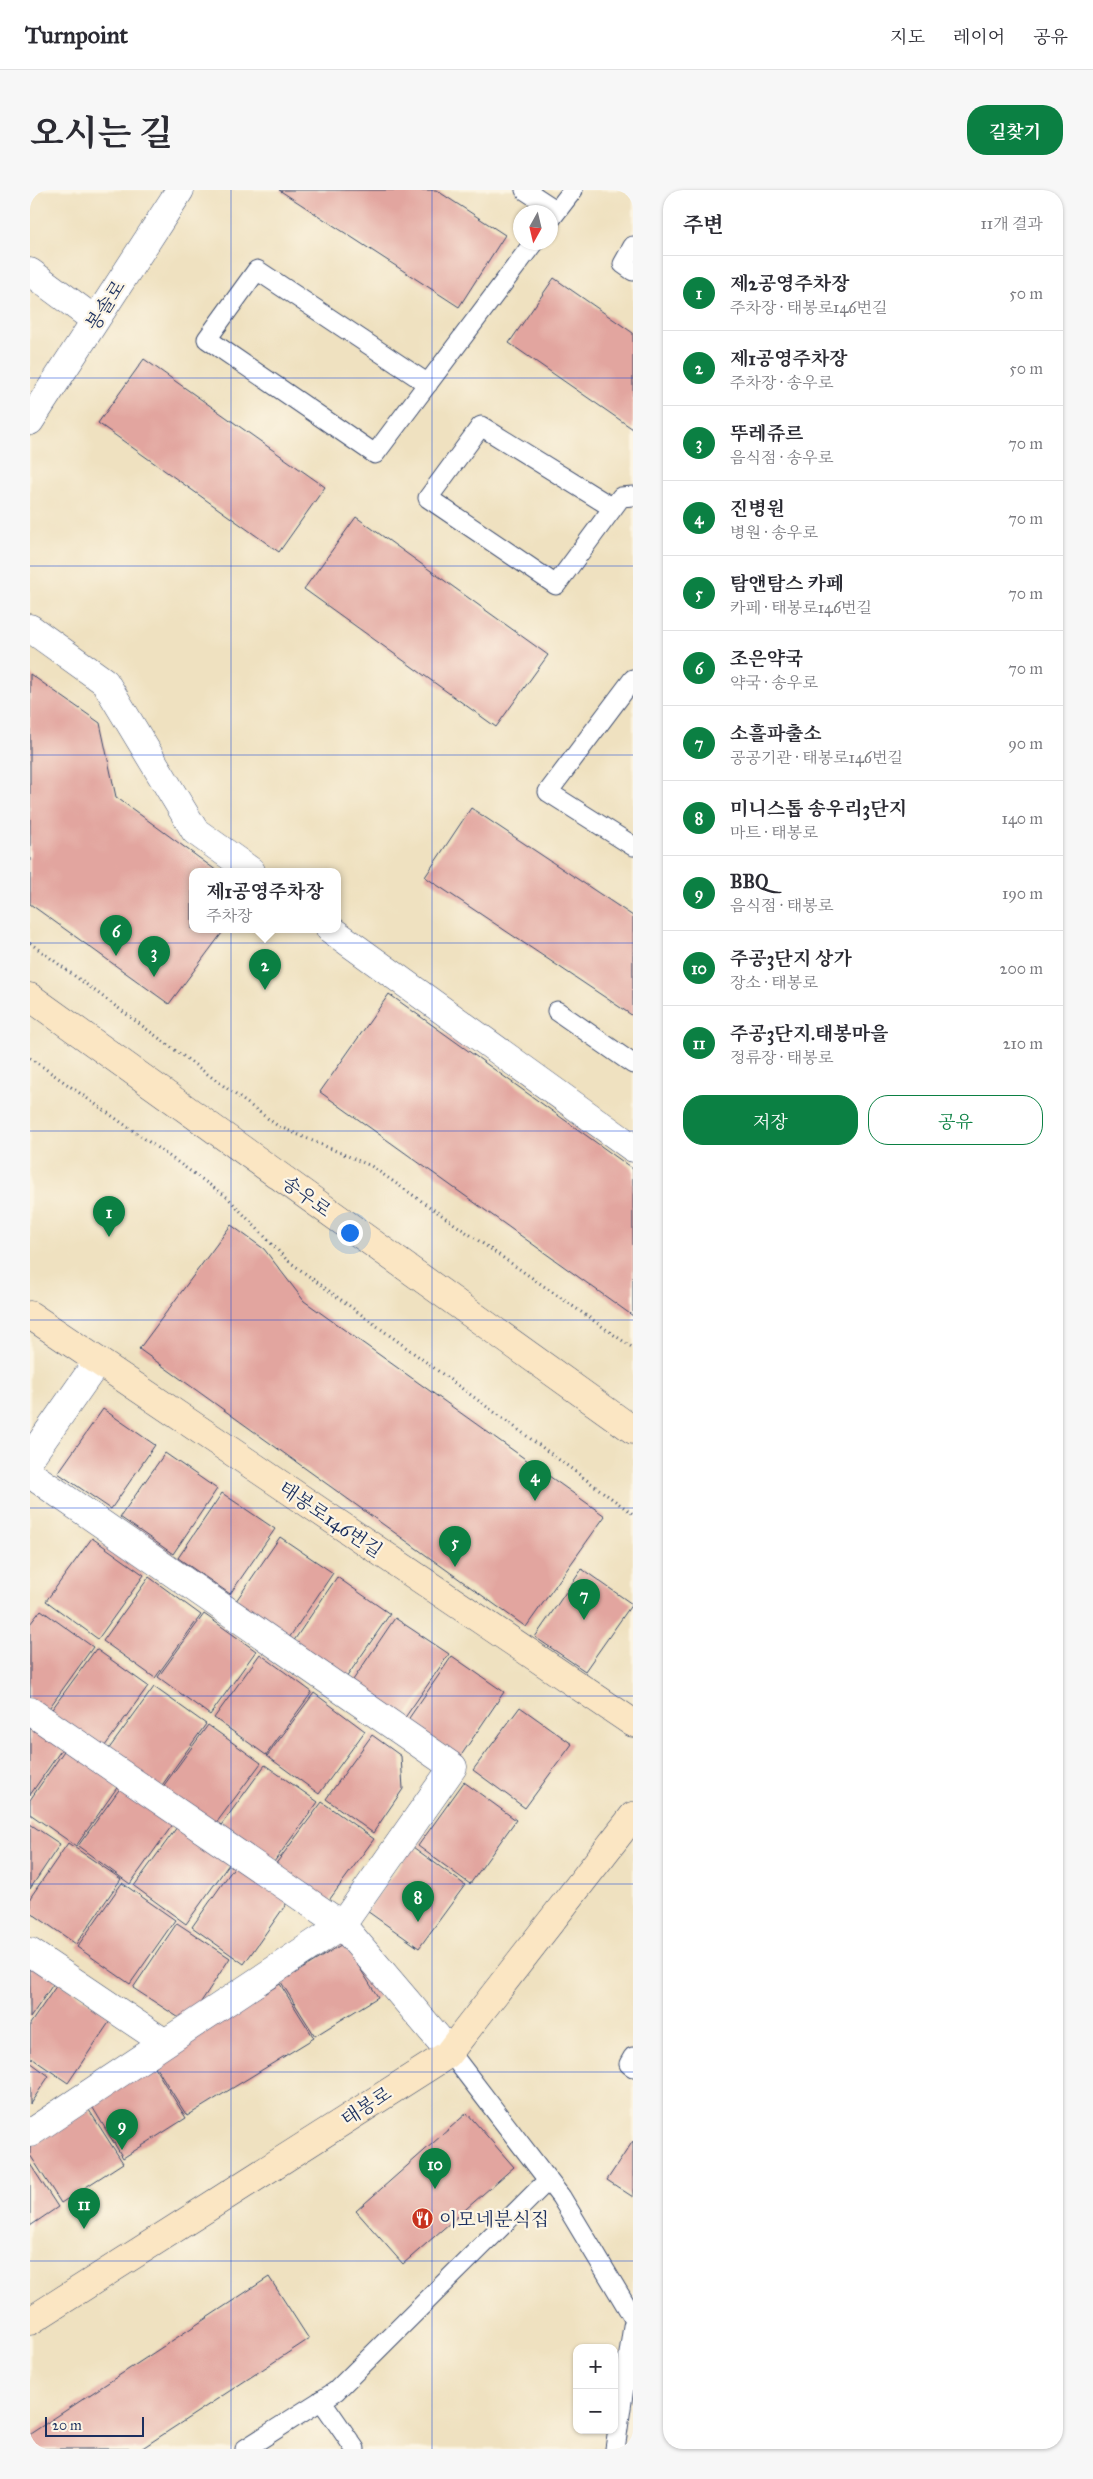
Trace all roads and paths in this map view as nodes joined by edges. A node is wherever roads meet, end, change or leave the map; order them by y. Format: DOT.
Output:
graph roads {
  1 [pos="180,190"];
  2 [pos="525,190"];
  3 [pos="573,190"];
  4 [pos="542,205"];
  5 [pos="558,211"];
  6 [pos="633,246"];
  7 [pos="528,250"];
  8 [pos="633,271"];
  9 [pos="30,272"];
  10 [pos="95,320"];
  11 [pos="428,384"];
  12 [pos="30,421"];
  13 [pos="633,496"];
  14 [pos="613,508"];
  15 [pos="30,628"];
  16 [pos="630,689"];
  17 [pos="633,846"];
  18 [pos="247,868"];
  19 [pos="336,933"];
  20 [pos="30,943"];
  21 [pos="30,997"];
  22 [pos="557,1011"];
  23 [pos="30,1058"];
  24 [pos="633,1064"];
  25 [pos="633,1148"];
  26 [pos="30,1315"];
  27 [pos="633,1348"];
  28 [pos="98,1361"];
  29 [pos="633,1430"];
  30 [pos="30,1458"];
  31 [pos="30,1474"];
  32 [pos="633,1514"];
  33 [pos="30,1711"];
  34 [pos="633,1723"];
  35 [pos="633,1816"];
  36 [pos="342,1925"];
  37 [pos="30,1952"];
  38 [pos="165,2043"];
  39 [pos="450,2052"];
  40 [pos="633,2058"];
  41 [pos="633,2067"];
  42 [pos="30,2133"];
  43 [pos="548,2180"];
  44 [pos="633,2317"];
  45 [pos="30,2321"];
  46 [pos="633,2326"];
  47 [pos="631,2347"];
  48 [pos="321,2400"];
  49 [pos="245,2449"];
  50 [pos="356,2449"];
  51 [pos="615,2449"];
  1 -- 10 [label="street, 봉솔로"];
  2 -- 4 [label="lane"];
  3 -- 5 [label="lane"];
  6 -- 8 [label="lane"];
  7 -- 11 [label="lane"];
  9 -- 10 [label="street"];
  10 -- 12 [label="street, 봉솔로"];
  11 -- 11 [label="lane"];
  13 -- 14 [label="lane"];
  14 -- 14 [label="lane"];
  15 -- 18 [label="street"];
  16 -- 17 [label="lane"];
  19 -- 25 [label="street"];
  20 -- 27 [label="path"];
  21 -- 29 [label="main road, 송우로"];
  22 -- 24 [label="lane"];
  23 -- 32 [label="path"];
  26 -- 28 [label="main road, 태봉로146번길"];
  28 -- 30 [label="street"];
  28 -- 34 [label="main road, 태봉로146번길"];
  31 -- 36 [label="street"];
  33 -- 36 [label="street"];
  35 -- 39 [label="main road, 태봉로"];
  36 -- 38 [label="street"];
  36 -- 39 [label="street"];
  37 -- 38 [label="street"];
  38 -- 42 [label="street"];
  39 -- 43 [label="lane"];
  39 -- 45 [label="main road, 태봉로"];
  40 -- 41 [label="lane"];
  43 -- 44 [label="lane"];
  43 -- 48 [label="lane"];
  46 -- 47 [label="lane"];
  47 -- 51 [label="lane"];
  48 -- 49 [label="lane"];
  48 -- 50 [label="lane"];
}
